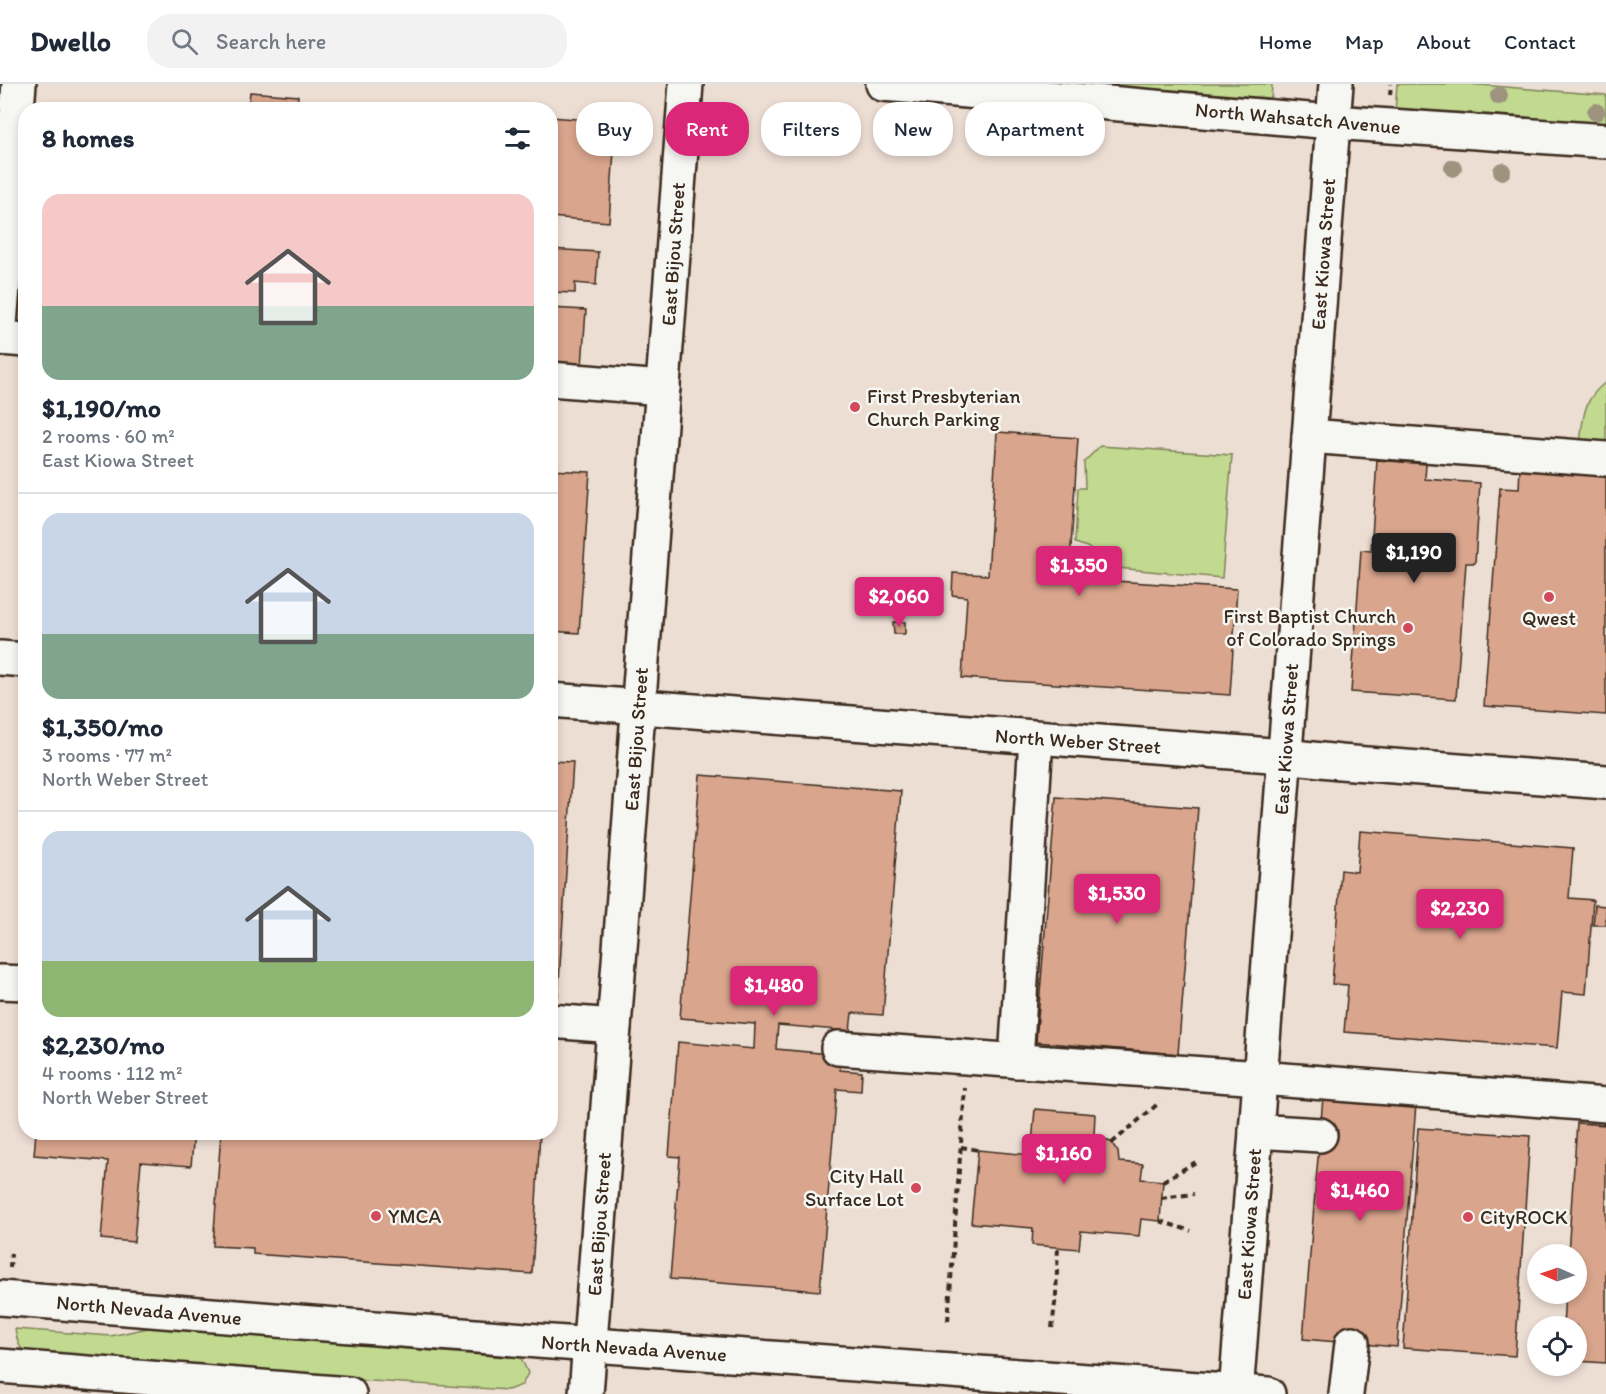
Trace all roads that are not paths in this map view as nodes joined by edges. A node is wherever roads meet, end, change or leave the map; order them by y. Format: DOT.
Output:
graph roads {
  1 [pos="20,84"];
  2 [pos="686,84"];
  3 [pos="883,84"];
  4 [pos="1336,84"];
  5 [pos="19,102"];
  6 [pos="18,108"];
  7 [pos="1333,122"];
  8 [pos="1606,141"];
  9 [pos="0,325"];
  10 [pos="0,338"];
  11 [pos="18,339"];
  12 [pos="558,380"];
  13 [pos="663,388"];
  14 [pos="1309,436"];
  15 [pos="1606,459"];
  16 [pos="0,658"];
  17 [pos="18,659"];
  18 [pos="558,701"];
  19 [pos="639,707"];
  20 [pos="1036,738"];
  21 [pos="1284,756"];
  22 [pos="1606,782"];
  23 [pos="0,982"];
  24 [pos="18,983"];
  25 [pos="558,1022"];
  26 [pos="614,1026"];
  27 [pos="838,1047"];
  28 [pos="1016,1061"];
  29 [pos="1260,1078"];
  30 [pos="1606,1105"];
  31 [pos="1256,1131"];
  32 [pos="1320,1135"];
  33 [pos="0,1298"];
  34 [pos="1352,1343"];
  35 [pos="590,1344"];
  36 [pos="0,1366"];
  37 [pos="1236,1393"];
  38 [pos="349,1394"];
  39 [pos="586,1394"];
  40 [pos="1268,1394"];
  41 [pos="1347,1394"];
  1 -- 5 [label="main road"];
  2 -- 13 [label="main road, East Bijou Street"];
  3 -- 7 [label="main road, North Wahsatch Avenue"];
  4 -- 7 [label="main road, East Kiowa Street"];
  6 -- 9 [label="main road"];
  7 -- 8 [label="main road, North Wahsatch Avenue"];
  7 -- 14 [label="main road, East Kiowa Street"];
  10 -- 11 [label="main road"];
  12 -- 13 [label="main road"];
  13 -- 19 [label="main road, East Bijou Street"];
  14 -- 15 [label="main road"];
  14 -- 21 [label="main road, East Kiowa Street"];
  16 -- 17 [label="main road"];
  18 -- 19 [label="main road, North Weber Street"];
  19 -- 20 [label="main road, North Weber Street"];
  19 -- 26 [label="main road, East Bijou Street"];
  20 -- 21 [label="main road, North Weber Street"];
  20 -- 28 [label="main road"];
  21 -- 22 [label="main road, North Weber Street"];
  21 -- 29 [label="main road, East Kiowa Street"];
  23 -- 24 [label="main road"];
  25 -- 26 [label="main road"];
  26 -- 35 [label="main road, East Bijou Street"];
  27 -- 28 [label="main road"];
  28 -- 29 [label="main road"];
  29 -- 30 [label="main road"];
  29 -- 31 [label="main road, East Kiowa Street"];
  31 -- 32 [label="main road"];
  31 -- 37 [label="main road, East Kiowa Street"];
  33 -- 35 [label="main road, North Nevada Avenue"];
  34 -- 41 [label="main road"];
  35 -- 37 [label="main road, North Nevada Avenue"];
  35 -- 39 [label="main road, East Bijou Street"];
  36 -- 38 [label="main road"];
  37 -- 40 [label="main road, North Nevada Avenue"];
}
